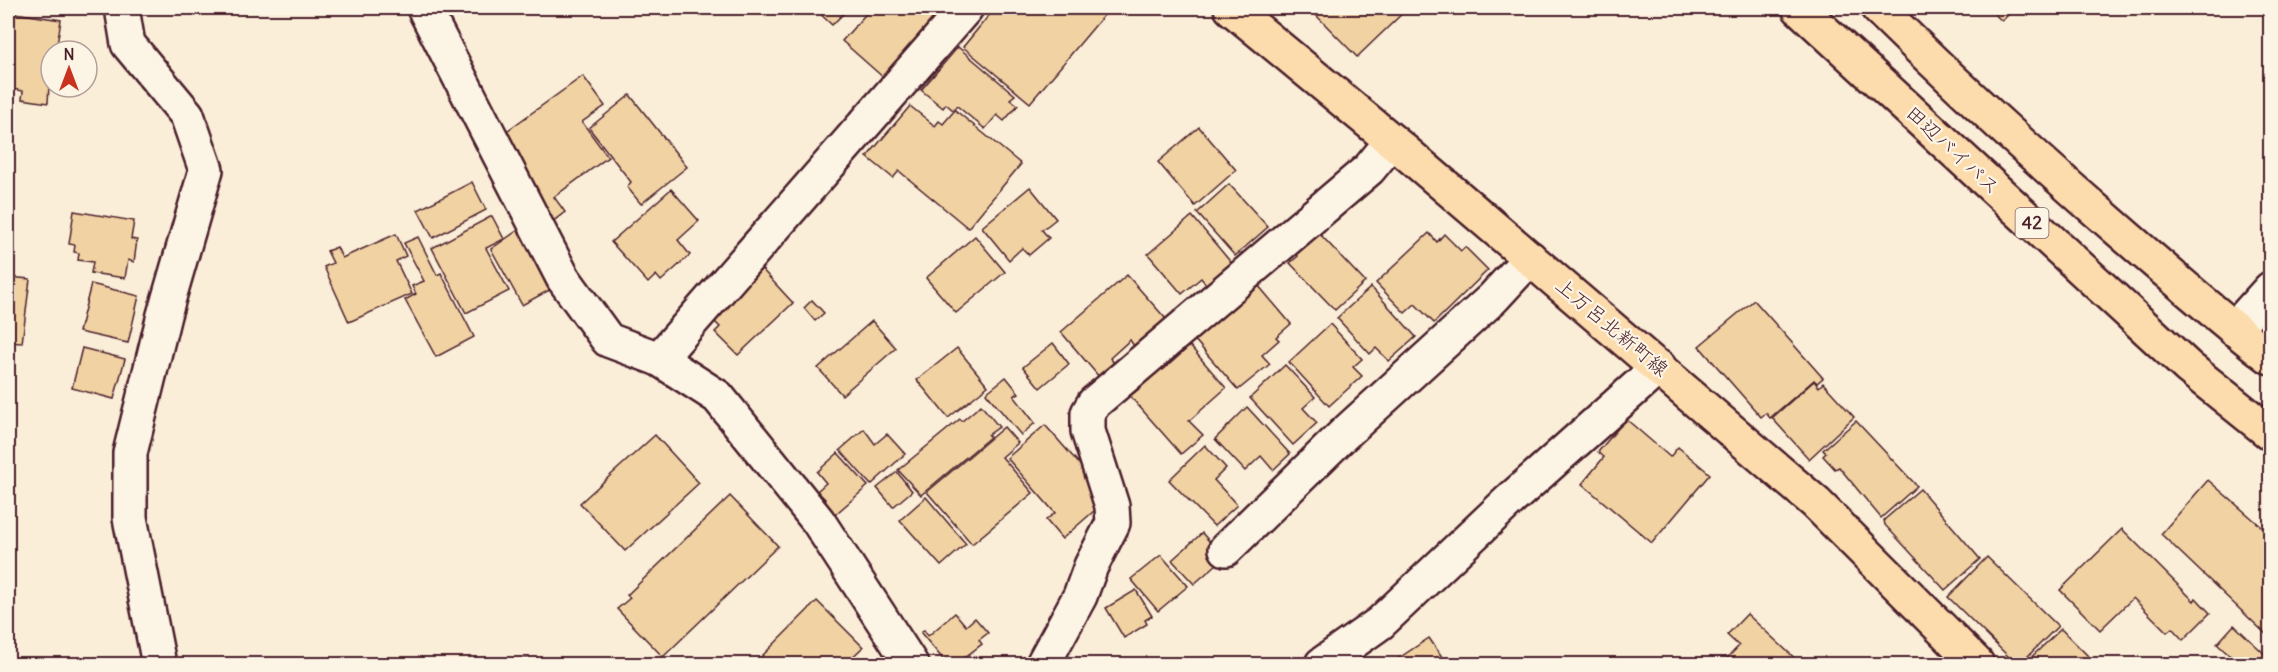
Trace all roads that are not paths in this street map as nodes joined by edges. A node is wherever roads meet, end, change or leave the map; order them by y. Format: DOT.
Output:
graph roads {
  1 [pos="122,8"];
  2 [pos="424,8"];
  3 [pos="966,8"];
  4 [pos="1230,8"];
  5 [pos="1799,8"];
  6 [pos="1878,8"];
  7 [pos="1392,141"];
  8 [pos="1530,258"];
  9 [pos="2271,289"];
  10 [pos="2234,329"];
  11 [pos="2271,357"];
  12 [pos="659,358"];
  13 [pos="1659,367"];
  14 [pos="2271,434"];
  15 [pos="1226,549"];
  16 [pos="159,664"];
  17 [pos="911,664"];
  18 [pos="1042,664"];
  19 [pos="1322,664"];
  20 [pos="1977,664"];
  1 -- 16 [label="street"];
  2 -- 12 [label="street"];
  3 -- 12 [label="street"];
  4 -- 7 [label="main road, 上万呂北新町線"];
  5 -- 14 [label="main road, 田辺バイパス / 42"];
  6 -- 10 [label="main road, 42"];
  7 -- 8 [label="main road, 上万呂北新町線"];
  7 -- 18 [label="street"];
  8 -- 13 [label="main road, 上万呂北新町線"];
  8 -- 15 [label="street"];
  9 -- 10 [label="street"];
  10 -- 11 [label="main road, 42"];
  12 -- 17 [label="street"];
  13 -- 19 [label="street"];
  13 -- 20 [label="main road, 上万呂北新町線"];
}
